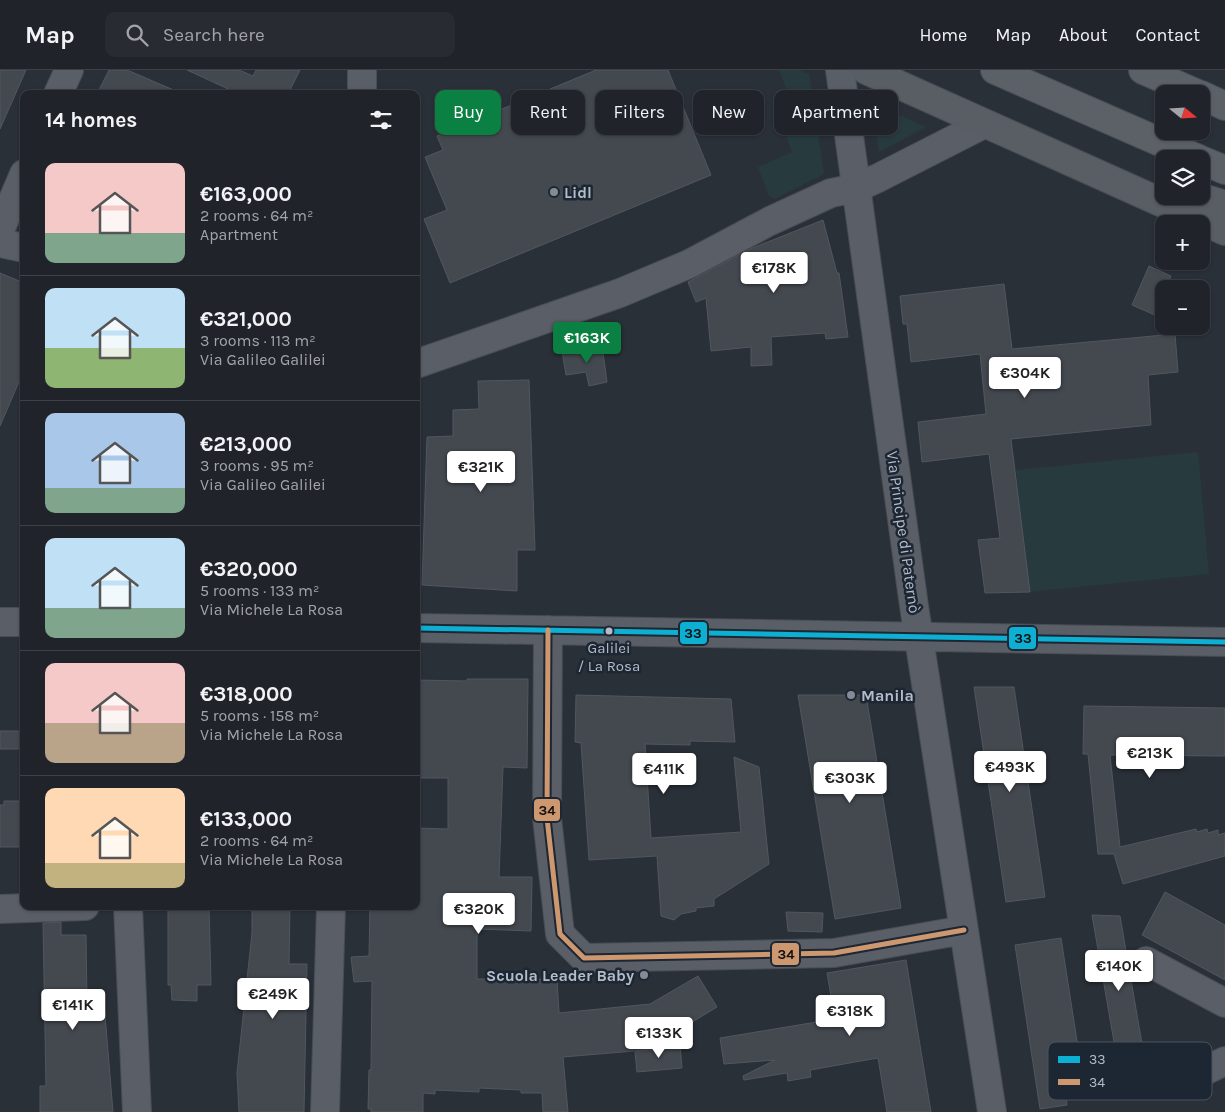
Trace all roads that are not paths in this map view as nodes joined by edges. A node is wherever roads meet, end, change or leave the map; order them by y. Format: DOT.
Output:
graph roads {
  1 [pos="69,70"];
  2 [pos="362,70"];
  3 [pos="840,70"];
  4 [pos="866,70"];
  5 [pos="996,70"];
  6 [pos="1143,70"];
  7 [pos="1179,85"];
  8 [pos="60,90"];
  9 [pos="362,90"];
  10 [pos="1210,99"];
  11 [pos="1225,106"];
  12 [pos="984,124"];
  13 [pos="1179,150"];
  14 [pos="1043,151"];
  15 [pos="1210,163"];
  16 [pos="1225,170"];
  17 [pos="20,183"];
  18 [pos="1155,183"];
  19 [pos="856,188"];
  20 [pos="1210,200"];
  21 [pos="1225,204"];
  22 [pos="0,230"];
  23 [pos="1225,231"];
  24 [pos="0,243"];
  25 [pos="20,247"];
  26 [pos="420,363"];
  27 [pos="0,622"];
  28 [pos="20,622"];
  29 [pos="420,628"];
  30 [pos="548,630"];
  31 [pos="918,636"];
  32 [pos="1225,642"];
  33 [pos="20,908"];
  34 [pos="0,909"];
  35 [pos="128,910"];
  36 [pos="331,910"];
  37 [pos="964,930"];
  38 [pos="1146,961"];
  39 [pos="1225,1003"];
  40 [pos="1225,1061"];
  41 [pos="1212,1067"];
  42 [pos="136,1112"];
  43 [pos="325,1112"];
  44 [pos="992,1112"];
  1 -- 8 [label="street"];
  2 -- 9 [label="street"];
  3 -- 19 [label="street, Via Principe di Paternò"];
  4 -- 12 [label="street"];
  5 -- 13 [label="main road"];
  6 -- 7 [label="main road"];
  10 -- 11 [label="main road"];
  12 -- 14 [label="street"];
  12 -- 19 [label="street"];
  14 -- 18 [label="street"];
  14 -- 23 [label="street"];
  15 -- 16 [label="main road"];
  17 -- 22 [label="street"];
  19 -- 26 [label="street"];
  19 -- 31 [label="street, Via Principe di Paternò"];
  20 -- 21 [label="street"];
  24 -- 25 [label="street"];
  27 -- 28 [label="street"];
  29 -- 30 [label="street"];
  30 -- 31 [label="street"];
  30 -- 37 [label="street"];
  31 -- 32 [label="street"];
  31 -- 37 [label="street, Via Principe di Paternò"];
  33 -- 34 [label="street"];
  35 -- 42 [label="street"];
  36 -- 43 [label="street"];
  37 -- 44 [label="street, Via Principe di Paternò"];
  38 -- 39 [label="street"];
  40 -- 41 [label="street"];
}
